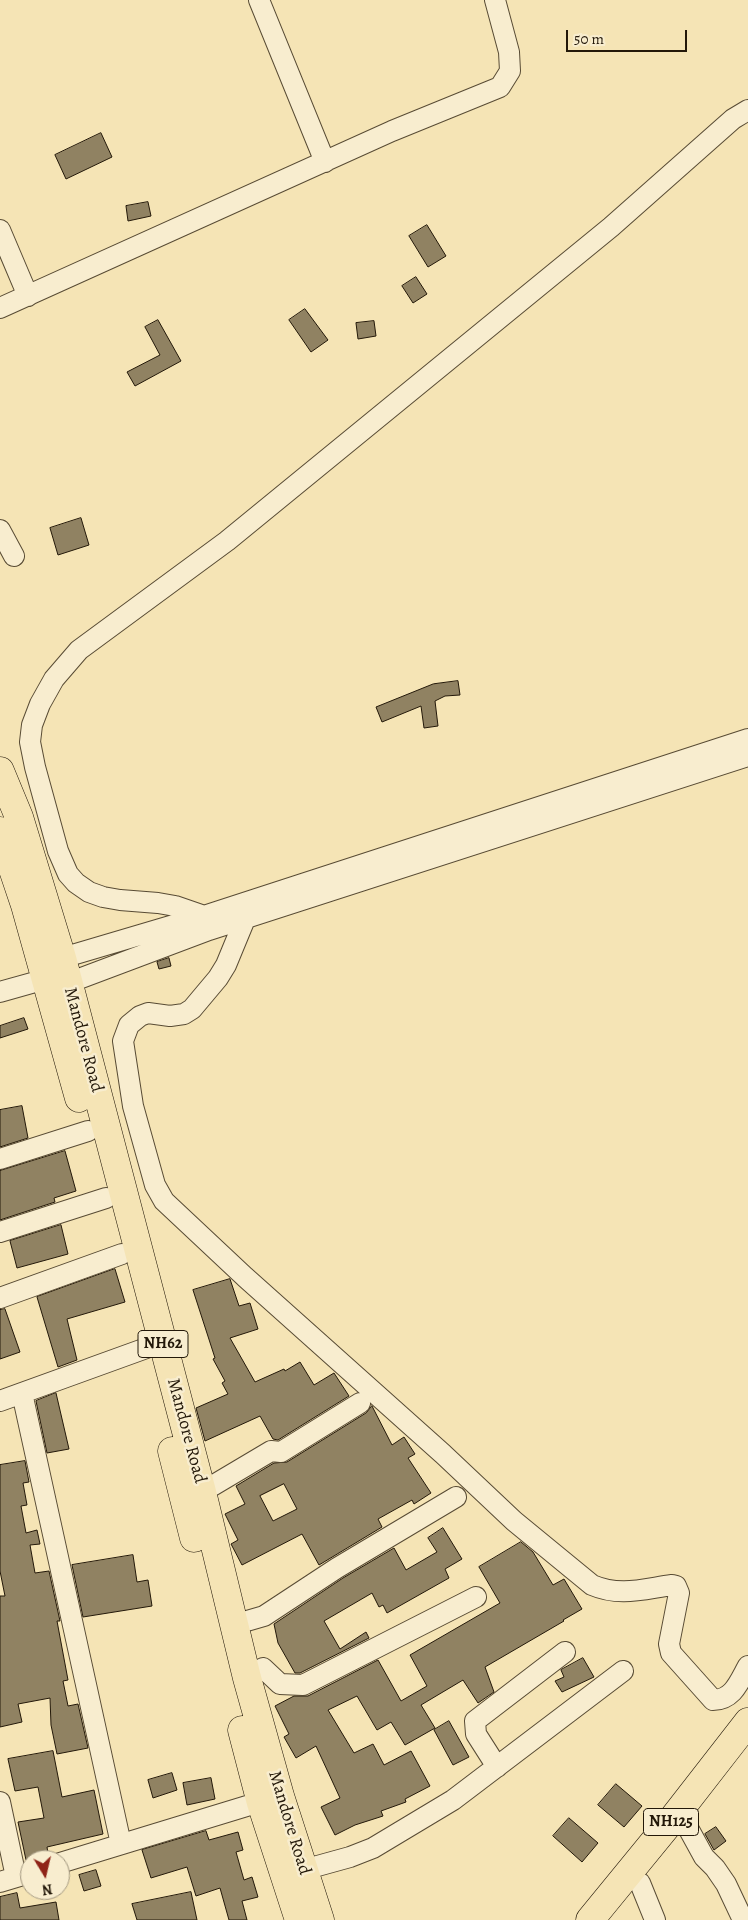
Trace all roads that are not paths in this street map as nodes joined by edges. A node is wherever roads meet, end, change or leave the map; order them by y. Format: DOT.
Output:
graph roads {
  1 [pos="259,0"];
  2 [pos="495,0"];
  3 [pos="748,110"];
  4 [pos="325,162"];
  5 [pos="0,230"];
  6 [pos="28,296"];
  7 [pos="0,308"];
  8 [pos="0,530"];
  9 [pos="14,556"];
  10 [pos="748,739"];
  11 [pos="748,756"];
  12 [pos="0,771"];
  13 [pos="0,830"];
  14 [pos="204,916"];
  15 [pos="244,918"];
  16 [pos="165,937"];
  17 [pos="59,973"];
  18 [pos="0,992"];
  19 [pos="88,1131"];
  20 [pos="0,1158"];
  21 [pos="106,1198"];
  22 [pos="0,1232"];
  23 [pos="122,1254"];
  24 [pos="0,1298"];
  25 [pos="154,1345"];
  26 [pos="22,1393"];
  27 [pos="0,1401"];
  28 [pos="360,1403"];
  29 [pos="202,1492"];
  30 [pos="456,1497"];
  31 [pos="476,1597"];
  32 [pos="233,1625"];
  33 [pos="565,1652"];
  34 [pos="748,1666"];
  35 [pos="623,1671"];
  36 [pos="246,1678"];
  37 [pos="748,1722"];
  38 [pos="748,1746"];
  39 [pos="497,1767"];
  40 [pos="270,1799"];
  41 [pos="0,1802"];
  42 [pos="687,1826"];
  43 [pos="121,1844"];
  44 [pos="70,1860"];
  45 [pos="304,1870"];
  46 [pos="15,1877"];
  47 [pos="640,1883"];
  48 [pos="299,1920"];
  49 [pos="320,1920"];
  50 [pos="590,1920"];
  51 [pos="611,1920"];
  52 [pos="655,1920"];
  53 [pos="743,1920"];
  1 -- 4 [label="street"];
  2 -- 4 [label="street"];
  3 -- 14 [label="street"];
  4 -- 6 [label="street"];
  5 -- 6 [label="street"];
  6 -- 7 [label="street"];
  8 -- 9 [label="street"];
  10 -- 14 [label="street"];
  11 -- 15 [label="street"];
  12 -- 17 [label="highway, Mandore Road / NH62"];
  13 -- 17 [label="highway, Mandore Road / NH62"];
  14 -- 16 [label="street"];
  15 -- 16 [label="street"];
  15 -- 34 [label="street"];
  16 -- 17 [label="street"];
  17 -- 18 [label="street"];
  17 -- 19 [label="highway, Mandore Road / NH62"];
  17 -- 25 [label="highway, Mandore Road / NH62"];
  19 -- 20 [label="street"];
  19 -- 21 [label="highway, Mandore Road / NH62"];
  21 -- 22 [label="street"];
  21 -- 23 [label="highway, Mandore Road / NH62"];
  23 -- 24 [label="street"];
  23 -- 25 [label="highway, Mandore Road / NH62"];
  25 -- 26 [label="street"];
  25 -- 29 [label="highway, Mandore Road / NH62"];
  25 -- 40 [label="highway, Mandore Road / NH62"];
  26 -- 27 [label="street"];
  26 -- 43 [label="street"];
  28 -- 29 [label="street"];
  29 -- 32 [label="highway, Mandore Road / NH62"];
  30 -- 32 [label="street"];
  31 -- 36 [label="street"];
  32 -- 36 [label="highway, Mandore Road / NH62"];
  33 -- 39 [label="street"];
  35 -- 39 [label="street"];
  36 -- 40 [label="highway, Mandore Road / NH62"];
  37 -- 50 [label="highway, NH125"];
  38 -- 42 [label="highway, NH125"];
  39 -- 45 [label="street"];
  40 -- 43 [label="street"];
  40 -- 45 [label="highway, Mandore Road / NH62"];
  40 -- 48 [label="highway, Mandore Road / NH62"];
  41 -- 46 [label="street"];
  42 -- 47 [label="highway, NH125"];
  42 -- 53 [label="street"];
  43 -- 44 [label="street"];
  45 -- 49 [label="highway, Mandore Road / NH62"];
  47 -- 51 [label="highway, NH125"];
  47 -- 52 [label="street"];
}
